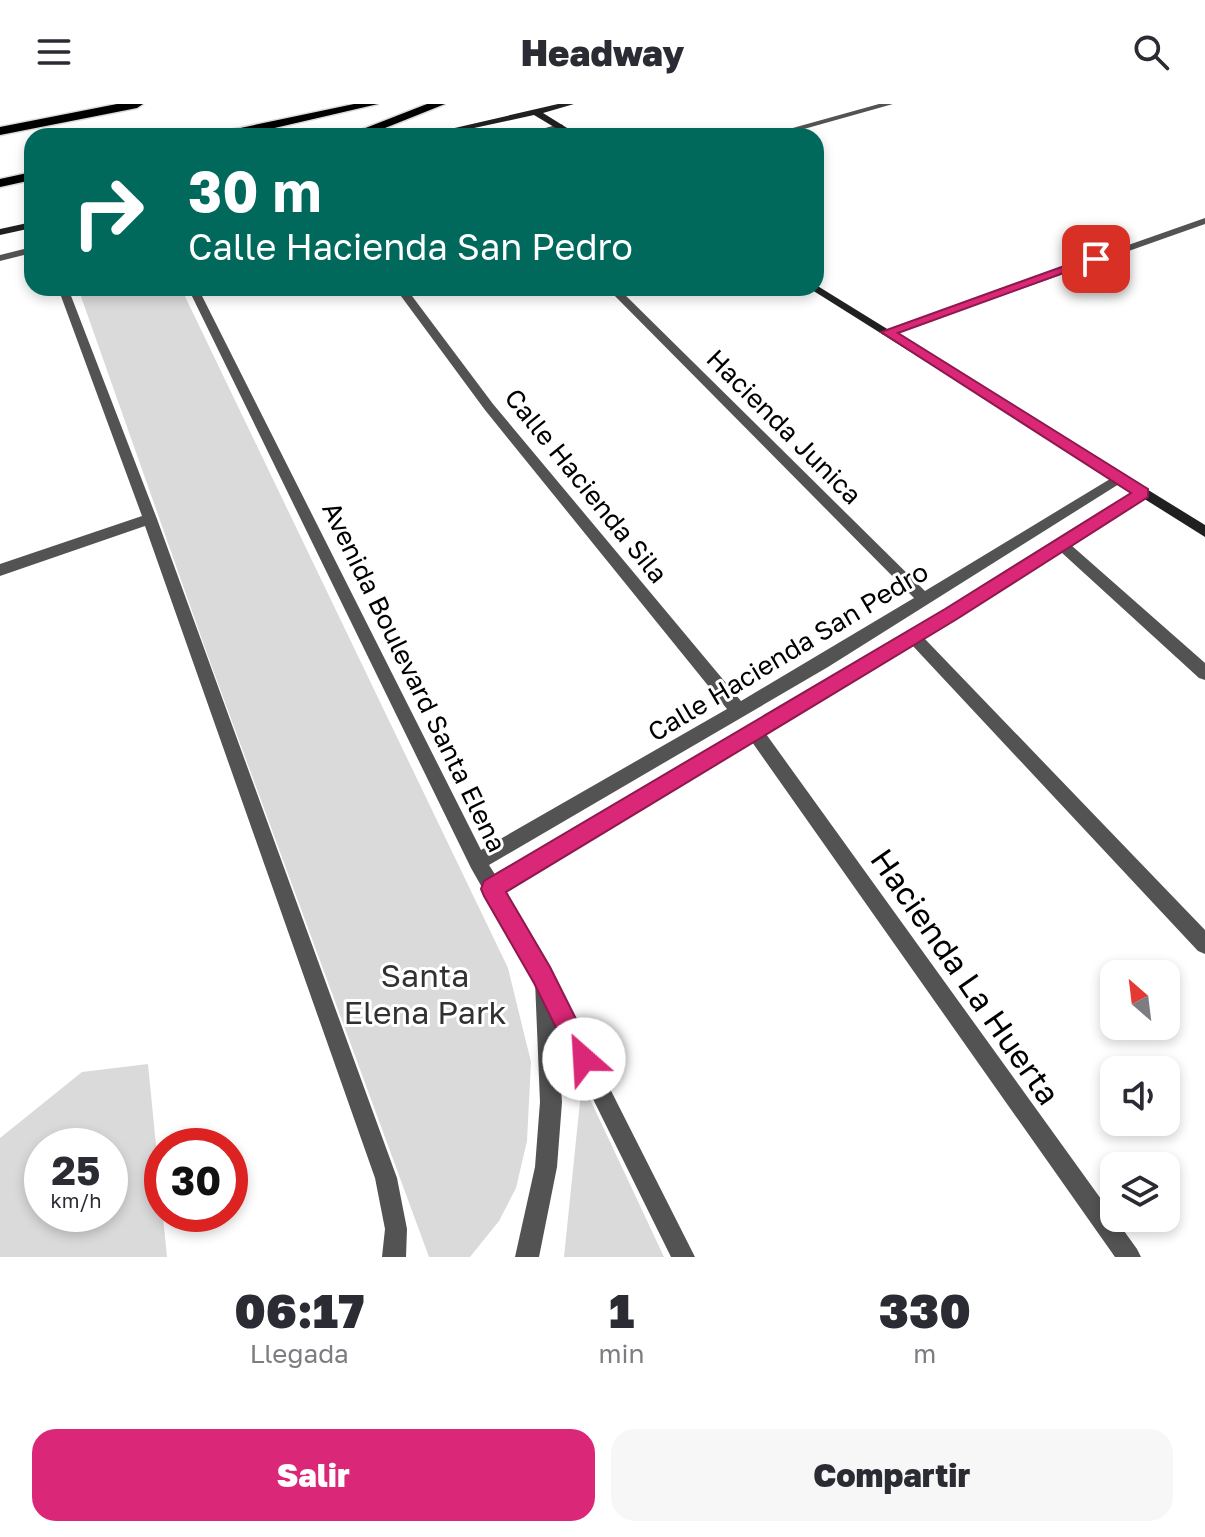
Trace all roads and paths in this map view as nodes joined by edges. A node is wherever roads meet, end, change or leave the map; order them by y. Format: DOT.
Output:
graph roads {
  1 [pos="137,104"];
  2 [pos="372,104"];
  3 [pos="439,104"];
  4 [pos="570,104"];
  5 [pos="889,104"];
  6 [pos="536,112"];
  7 [pos="560,127"];
  8 [pos="259,128"];
  9 [pos="374,128"];
  10 [pos="462,128"];
  11 [pos="556,128"];
  12 [pos="799,128"];
  13 [pos="0,131"];
  14 [pos="24,178"];
  15 [pos="0,183"];
  16 [pos="1205,221"];
  17 [pos="24,227"];
  18 [pos="0,232"];
  19 [pos="24,252"];
  20 [pos="0,258"];
  21 [pos="824,293"];
  22 [pos="66,296"];
  23 [pos="197,296"];
  24 [pos="406,296"];
  25 [pos="620,296"];
  26 [pos="887,332"];
  27 [pos="1120,479"];
  28 [pos="1143,493"];
  29 [pos="150,519"];
  30 [pos="1205,532"];
  31 [pos="1062,545"];
  32 [pos="0,570"];
  33 [pos="924,599"];
  34 [pos="913,636"];
  35 [pos="822,662"];
  36 [pos="1205,673"];
  37 [pos="838,682"];
  38 [pos="739,711"];
  39 [pos="754,731"];
  40 [pos="477,862"];
  41 [pos="492,889"];
  42 [pos="1205,944"];
  43 [pos="542,975"];
  44 [pos="394,1257"];
  45 [pos="527,1257"];
  46 [pos="683,1257"];
  47 [pos="1129,1257"];
  1 -- 13 [label="highway"];
  2 -- 8 [label="highway"];
  3 -- 9 [label="highway"];
  4 -- 6 [label="main road"];
  5 -- 12 [label="street"];
  6 -- 7 [label="main road"];
  6 -- 10 [label="main road"];
  7 -- 11 [label="street"];
  14 -- 15 [label="highway"];
  16 -- 26 [label="street"];
  17 -- 18 [label="main road"];
  19 -- 20 [label="street"];
  21 -- 26 [label="main road"];
  22 -- 29 [label="street"];
  23 -- 40 [label="street, Avenida Boulevard Santa Elena"];
  24 -- 38 [label="street, Calle Hacienda Sila"];
  25 -- 33 [label="street, Hacienda Junica"];
  26 -- 27 [label="main road"];
  27 -- 28 [label="main road"];
  27 -- 33 [label="street, Calle Hacienda San Pedro"];
  28 -- 30 [label="main road"];
  28 -- 31 [label="street, Calle Hacienda San Pedro"];
  29 -- 32 [label="street"];
  29 -- 44 [label="street"];
  31 -- 34 [label="street, Calle Hacienda San Pedro"];
  31 -- 36 [label="street"];
  33 -- 35 [label="street, Calle Hacienda San Pedro"];
  34 -- 37 [label="street, Calle Hacienda San Pedro"];
  34 -- 42 [label="street"];
  35 -- 37 [label="street"];
  35 -- 38 [label="street, Calle Hacienda San Pedro"];
  37 -- 39 [label="street, Calle Hacienda San Pedro"];
  38 -- 40 [label="street, Calle Hacienda San Pedro"];
  39 -- 41 [label="street, Calle Hacienda San Pedro"];
  39 -- 47 [label="street, Hacienda La Huerta"];
  40 -- 41 [label="street, Avenida Boulevard Santa Elena"];
  41 -- 43 [label="street, Avenida Boulevard Santa Elena"];
  43 -- 45 [label="street"];
  43 -- 46 [label="street, Avenida Boulevard Santa Elena"];
}
